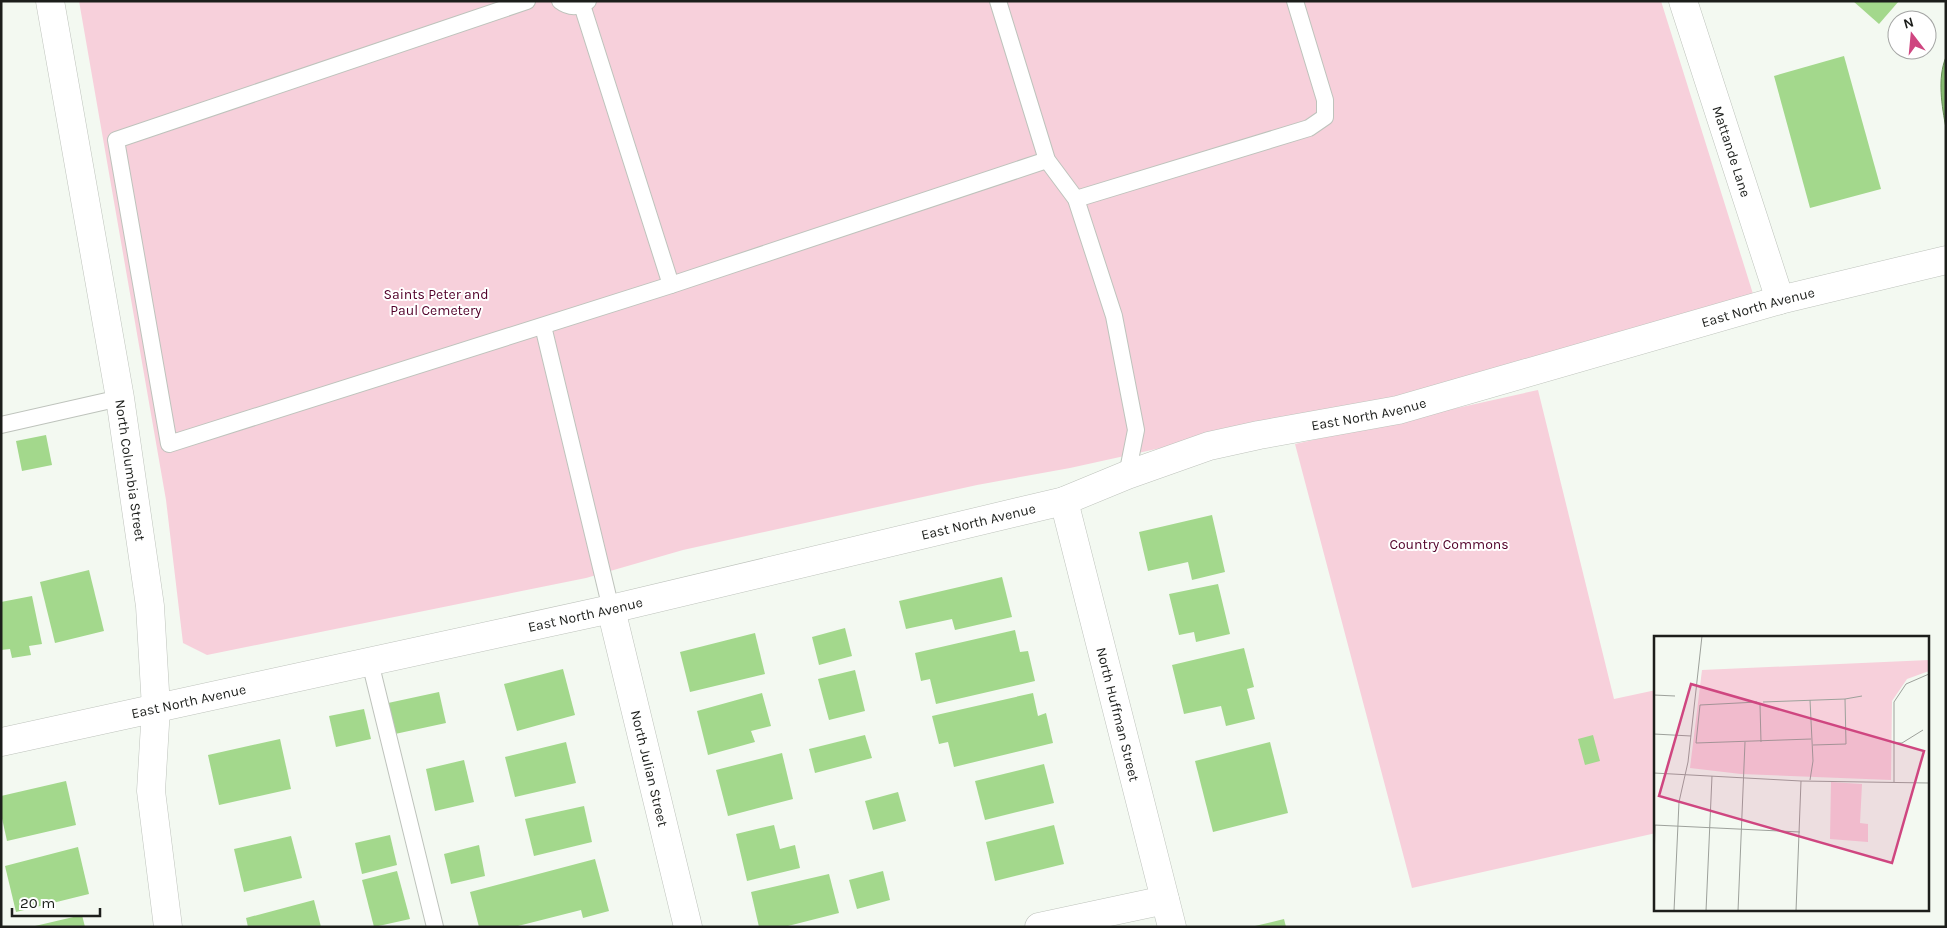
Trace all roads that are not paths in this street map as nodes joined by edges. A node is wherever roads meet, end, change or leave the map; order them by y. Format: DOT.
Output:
graph roads {
  1 [pos="527,1"];
  2 [pos="560,1"];
  3 [pos="998,1"];
  4 [pos="1295,1"];
  5 [pos="585,3"];
  6 [pos="1691,4"];
  7 [pos="52,9"];
  8 [pos="1047,160"];
  9 [pos="1076,199"];
  10 [pos="1946,260"];
  11 [pos="671,285"];
  12 [pos="1780,300"];
  13 [pos="543,326"];
  14 [pos="120,398"];
  15 [pos="1,425"];
  16 [pos="1127,475"];
  17 [pos="1064,501"];
  18 [pos="610,609"];
  19 [pos="370,662"];
  20 [pos="156,708"];
  21 [pos="1,742"];
  22 [pos="1165,900"];
  23 [pos="168,927"];
  24 [pos="435,927"];
  25 [pos="688,927"];
  26 [pos="1039,927"];
  27 [pos="1172,927"];
  1 -- 13 [label="lane"];
  2 -- 5 [label="lane"];
  3 -- 8 [label="lane"];
  4 -- 9 [label="lane"];
  5 -- 11 [label="lane"];
  6 -- 12 [label="street, Mattande Lane"];
  7 -- 14 [label="street, North Columbia Street"];
  8 -- 9 [label="lane"];
  8 -- 11 [label="lane"];
  9 -- 16 [label="lane"];
  10 -- 12 [label="street, East North Avenue"];
  11 -- 13 [label="lane"];
  12 -- 16 [label="street, East North Avenue"];
  13 -- 18 [label="lane"];
  14 -- 15 [label="lane"];
  14 -- 20 [label="street, North Columbia Street"];
  16 -- 17 [label="street, East North Avenue"];
  17 -- 18 [label="street, East North Avenue"];
  17 -- 22 [label="street, North Huffman Street"];
  18 -- 19 [label="street, East North Avenue"];
  18 -- 25 [label="street, North Julian Street"];
  19 -- 20 [label="street, East North Avenue"];
  19 -- 24 [label="lane"];
  20 -- 21 [label="street, East North Avenue"];
  20 -- 23 [label="street, North Columbia Street"];
  22 -- 26 [label="street"];
  22 -- 27 [label="street, North Huffman Street"];
}
